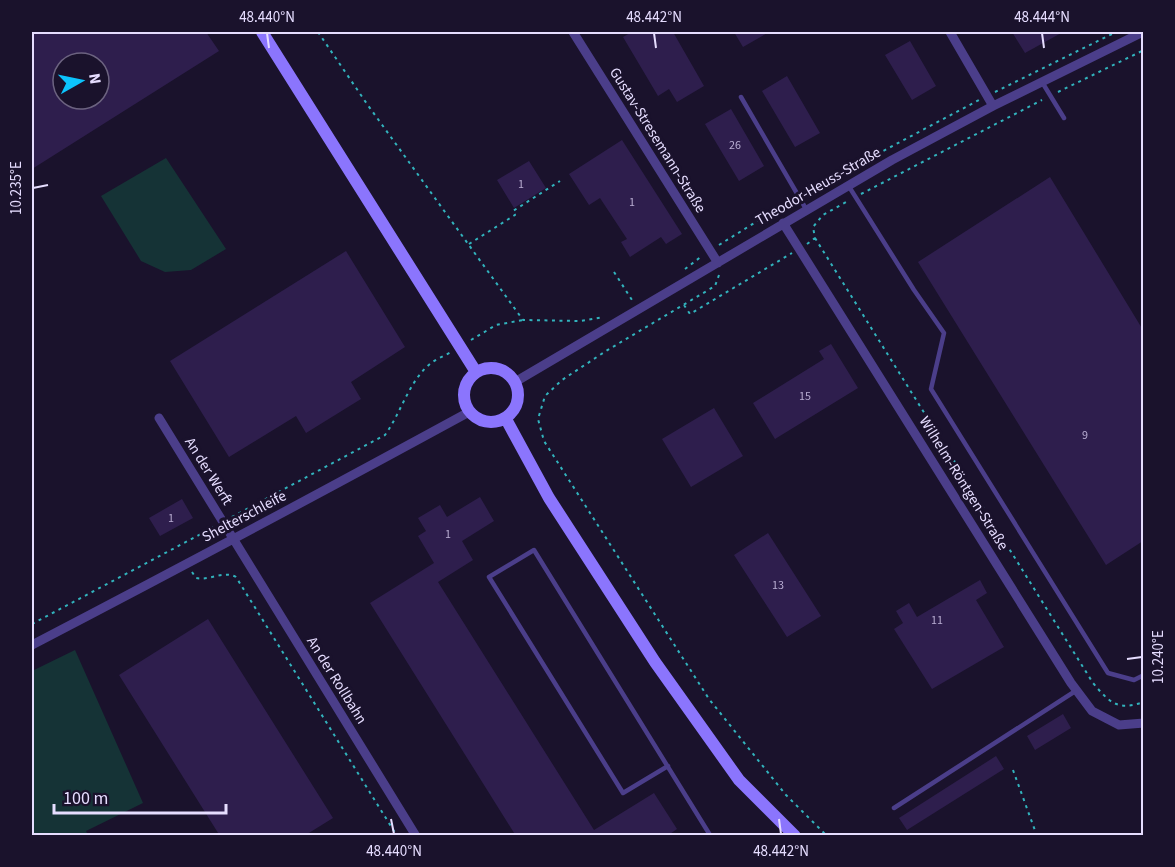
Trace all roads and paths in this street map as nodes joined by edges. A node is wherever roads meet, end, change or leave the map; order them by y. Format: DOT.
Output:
graph roads {
  1 [pos="262,32"];
  2 [pos="318,32"];
  3 [pos="573,32"];
  4 [pos="950,32"];
  5 [pos="1143,32"];
  6 [pos="1143,50"];
  7 [pos="1042,82"];
  8 [pos="1050,96"];
  9 [pos="741,97"];
  10 [pos="993,106"];
  11 [pos="1064,118"];
  12 [pos="560,181"];
  13 [pos="848,185"];
  14 [pos="856,197"];
  15 [pos="806,209"];
  16 [pos="783,223"];
  17 [pos="815,238"];
  18 [pos="469,244"];
  19 [pos="799,248"];
  20 [pos="718,263"];
  21 [pos="614,272"];
  22 [pos="633,303"];
  23 [pos="684,305"];
  24 [pos="612,314"];
  25 [pos="629,316"];
  26 [pos="524,320"];
  27 [pos="639,331"];
  28 [pos="471,340"];
  29 [pos="451,352"];
  30 [pos="476,372"];
  31 [pos="515,382"];
  32 [pos="469,412"];
  33 [pos="159,418"];
  34 [pos="506,418"];
  35 [pos="223,522"];
  36 [pos="233,540"];
  37 [pos="177,546"];
  38 [pos="187,562"];
  39 [pos="32,624"];
  40 [pos="32,645"];
  41 [pos="1143,675"];
  42 [pos="1077,690"];
  43 [pos="1143,702"];
  44 [pos="1143,723"];
  45 [pos="668,766"];
  46 [pos="1012,770"];
  47 [pos="894,808"];
  48 [pos="397,836"];
  49 [pos="416,836"];
  50 [pos="709,836"];
  51 [pos="795,836"];
  52 [pos="827,836"];
  53 [pos="1037,836"];
  1 -- 30 [label="main road"];
  2 -- 18 [label="path"];
  3 -- 20 [label="street, Gustav-Stresemann-Straße"];
  4 -- 10 [label="street"];
  5 -- 7 [label="street, Theodor-Heuss-Straße"];
  6 -- 8 [label="path"];
  7 -- 8 [label="lane"];
  7 -- 10 [label="street, Theodor-Heuss-Straße"];
  8 -- 11 [label="lane"];
  8 -- 14 [label="path"];
  9 -- 15 [label="lane"];
  10 -- 13 [label="street, Theodor-Heuss-Straße"];
  12 -- 18 [label="path"];
  13 -- 14 [label="lane"];
  13 -- 15 [label="street, Theodor-Heuss-Straße"];
  14 -- 17 [label="path"];
  14 -- 41 [label="lane"];
  15 -- 16 [label="street, Theodor-Heuss-Straße"];
  16 -- 19 [label="street, Wilhelm-Röntgen-Straße"];
  16 -- 20 [label="street, Theodor-Heuss-Straße"];
  17 -- 19 [label="path"];
  17 -- 43 [label="path"];
  18 -- 26 [label="path"];
  19 -- 23 [label="path"];
  19 -- 42 [label="street, Wilhelm-Röntgen-Straße"];
  20 -- 23 [label="path"];
  20 -- 25 [label="street, Theodor-Heuss-Straße"];
  21 -- 22 [label="path"];
  23 -- 27 [label="path"];
  24 -- 26 [label="path"];
  25 -- 27 [label="path"];
  25 -- 31 [label="street, Theodor-Heuss-Straße"];
  26 -- 28 [label="path"];
  27 -- 52 [label="path"];
  29 -- 35 [label="path"];
  30 -- 31 [label="main road"];
  30 -- 32 [label="main road"];
  31 -- 34 [label="main road"];
  32 -- 34 [label="main road"];
  32 -- 36 [label="street, Shelterschleife"];
  33 -- 35 [label="street, An der Werft"];
  34 -- 51 [label="main road"];
  35 -- 36 [label="street, An der Werft"];
  35 -- 37 [label="path"];
  36 -- 38 [label="street, Shelterschleife"];
  36 -- 49 [label="street, An der Rollbahn"];
  37 -- 38 [label="path"];
  37 -- 39 [label="path"];
  38 -- 40 [label="street, Shelterschleife"];
  38 -- 48 [label="path"];
  42 -- 44 [label="street, Wilhelm-Röntgen-Straße"];
  42 -- 47 [label="lane"];
  45 -- 45 [label="lane"];
  45 -- 50 [label="lane"];
  46 -- 53 [label="path"];
}
